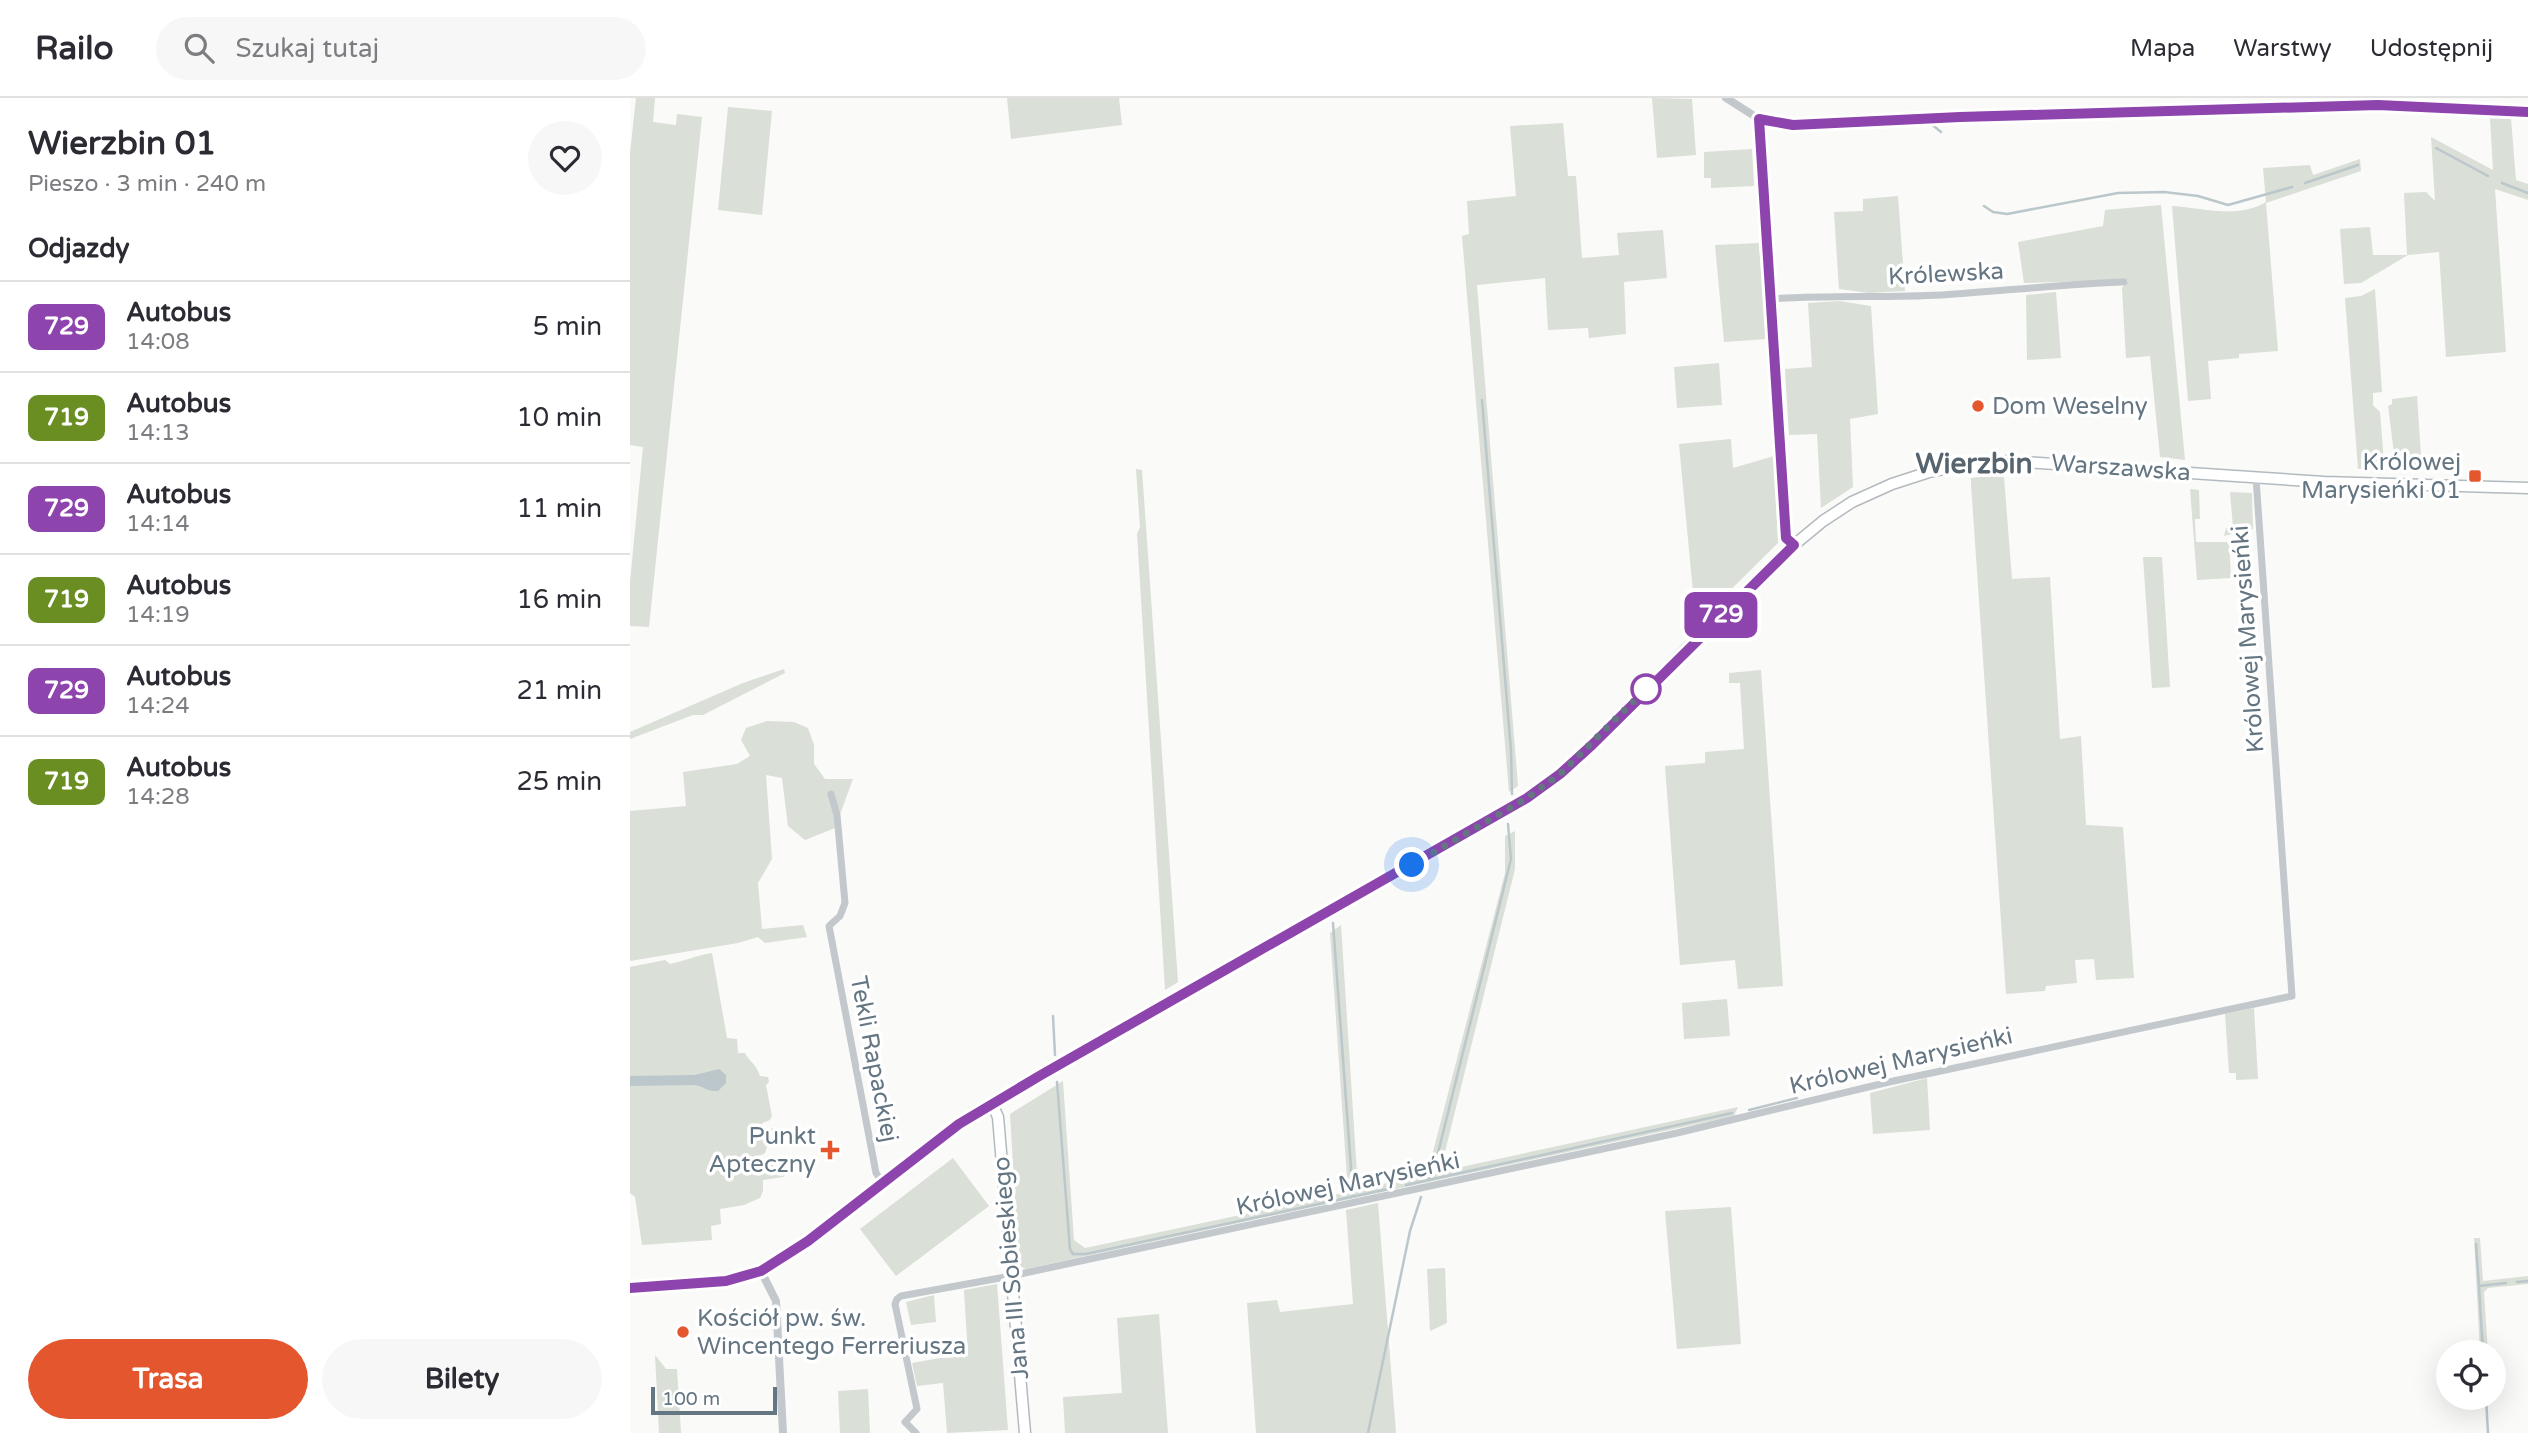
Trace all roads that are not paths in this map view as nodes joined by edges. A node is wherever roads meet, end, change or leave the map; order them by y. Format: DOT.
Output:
graph roads {
  1 [pos="1726,98"];
  2 [pos="2528,112"];
  3 [pos="1759,119"];
  4 [pos="2124,282"];
  5 [pos="1770,299"];
  6 [pos="2256,478"];
  7 [pos="2528,488"];
  8 [pos="1794,545"];
  9 [pos="831,794"];
  10 [pos="992,1104"];
  11 [pos="883,1183"];
  12 [pos="761,1271"];
  13 [pos="1011,1276"];
  14 [pos="630,1288"];
  15 [pos="783,1433"];
  16 [pos="916,1433"];
  17 [pos="1024,1433"];
  1 -- 3 [label="street"];
  2 -- 3 [label="street"];
  3 -- 5 [label="street"];
  4 -- 5 [label="street, Królewska"];
  5 -- 8 [label="street"];
  6 -- 7 [label="main road, Warszawska"];
  6 -- 8 [label="main road, Warszawska"];
  6 -- 13 [label="street, Królowej Marysieńki"];
  8 -- 10 [label="main road, Warszawska"];
  9 -- 11 [label="street, Tekli Rapackiej"];
  10 -- 11 [label="main road, Warszawska"];
  10 -- 13 [label="main road, Jana III Sobieskiego"];
  11 -- 12 [label="main road, Warszawska"];
  12 -- 14 [label="main road, Warszawska"];
  12 -- 15 [label="street"];
  13 -- 16 [label="street"];
  13 -- 17 [label="main road, Jana III Sobieskiego"];
}
